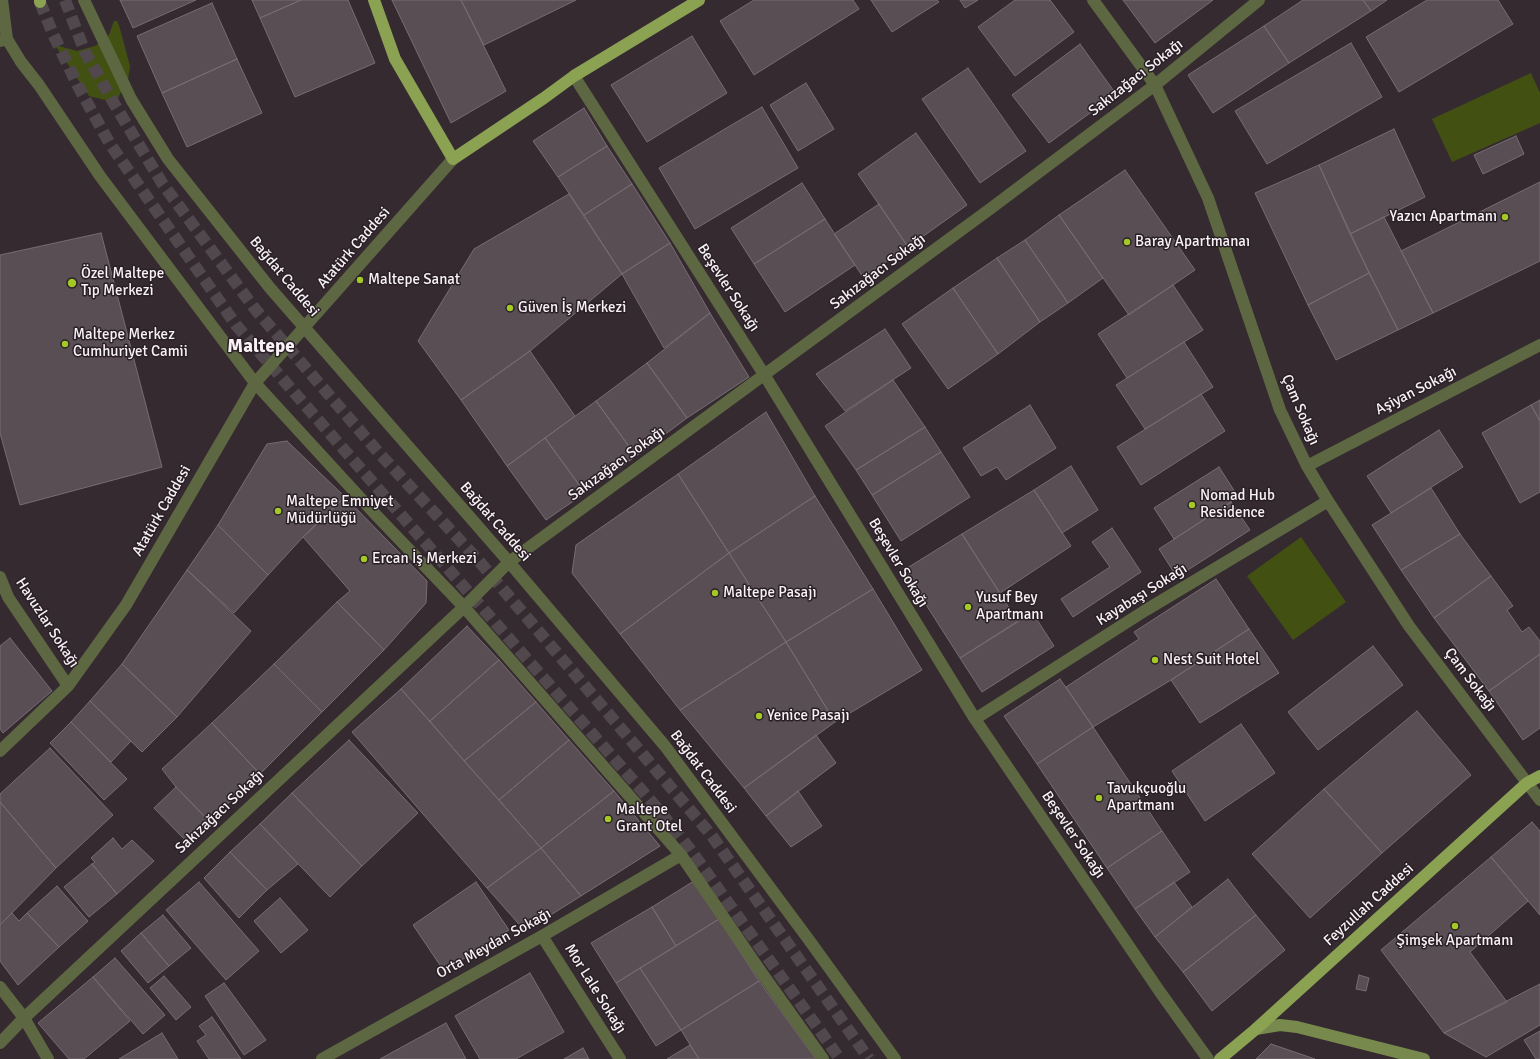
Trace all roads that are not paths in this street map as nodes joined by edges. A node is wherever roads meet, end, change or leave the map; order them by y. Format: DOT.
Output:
graph roads {
  1 [pos="2,0"];
  2 [pos="84,0"];
  3 [pos="374,0"];
  4 [pos="698,0"];
  5 [pos="1093,0"];
  6 [pos="1259,0"];
  7 [pos="3,40"];
  8 [pos="574,76"];
  9 [pos="1155,85"];
  10 [pos="453,159"];
  11 [pos="304,328"];
  12 [pos="1540,345"];
  13 [pos="765,376"];
  14 [pos="255,383"];
  15 [pos="1307,466"];
  16 [pos="1328,501"];
  17 [pos="509,562"];
  18 [pos="0,577"];
  19 [pos="464,607"];
  20 [pos="68,686"];
  21 [pos="975,719"];
  22 [pos="0,751"];
  23 [pos="1540,776"];
  24 [pos="1527,783"];
  25 [pos="1540,800"];
  26 [pos="681,855"];
  27 [pos="542,936"];
  28 [pos="0,987"];
  29 [pos="24,1018"];
  30 [pos="1256,1029"];
  31 [pos="0,1042"];
  32 [pos="48,1059"];
  33 [pos="322,1059"];
  34 [pos="620,1059"];
  35 [pos="823,1059"];
  36 [pos="895,1059"];
  37 [pos="1208,1059"];
  38 [pos="1220,1059"];
  39 [pos="1424,1059"];
  1 -- 7 [label="street"];
  2 -- 11 [label="street, Bağdat Caddesi"];
  3 -- 10 [label="main road"];
  4 -- 8 [label="main road, Atatürk Caddesi"];
  5 -- 9 [label="street, Çam Sokağı"];
  6 -- 9 [label="street, Sakızağacı Sokağı"];
  7 -- 14 [label="street"];
  8 -- 10 [label="main road, Atatürk Caddesi"];
  8 -- 13 [label="street, Beşevler Sokağı"];
  9 -- 13 [label="street, Sakızağacı Sokağı"];
  9 -- 15 [label="street, Çam Sokağı"];
  10 -- 11 [label="street, Atatürk Caddesi"];
  11 -- 14 [label="street, Atatürk Caddesi"];
  11 -- 17 [label="street, Bağdat Caddesi"];
  12 -- 15 [label="street, Aşiyan Sokağı"];
  13 -- 17 [label="street, Sakızağacı Sokağı"];
  13 -- 21 [label="street, Beşevler Sokağı"];
  14 -- 19 [label="street"];
  14 -- 20 [label="street, Atatürk Caddesi"];
  15 -- 16 [label="street, Çam Sokağı"];
  16 -- 21 [label="street, Kayabaşı Sokağı"];
  16 -- 24 [label="street, Çam Sokağı"];
  17 -- 19 [label="street, Sakızağacı Sokağı"];
  17 -- 36 [label="street, Bağdat Caddesi"];
  18 -- 20 [label="street, Havuzlar Sokağı"];
  19 -- 26 [label="street"];
  19 -- 29 [label="street, Sakızağacı Sokağı"];
  20 -- 22 [label="street, Atatürk Caddesi"];
  21 -- 37 [label="street, Beşevler Sokağı"];
  23 -- 24 [label="main road, Feyzullah Caddesi"];
  24 -- 25 [label="street, Çam Sokağı"];
  24 -- 30 [label="main road, Feyzullah Caddesi"];
  26 -- 27 [label="street, Orta Meydan Sokağı"];
  26 -- 35 [label="street"];
  27 -- 33 [label="street, Orta Meydan Sokağı"];
  27 -- 34 [label="street, Mor Lale Sokağı"];
  28 -- 29 [label="street"];
  29 -- 31 [label="street, Sakızağacı Sokağı"];
  29 -- 32 [label="street"];
  30 -- 38 [label="main road, Feyzullah Caddesi"];
  30 -- 39 [label="main road"];
}
